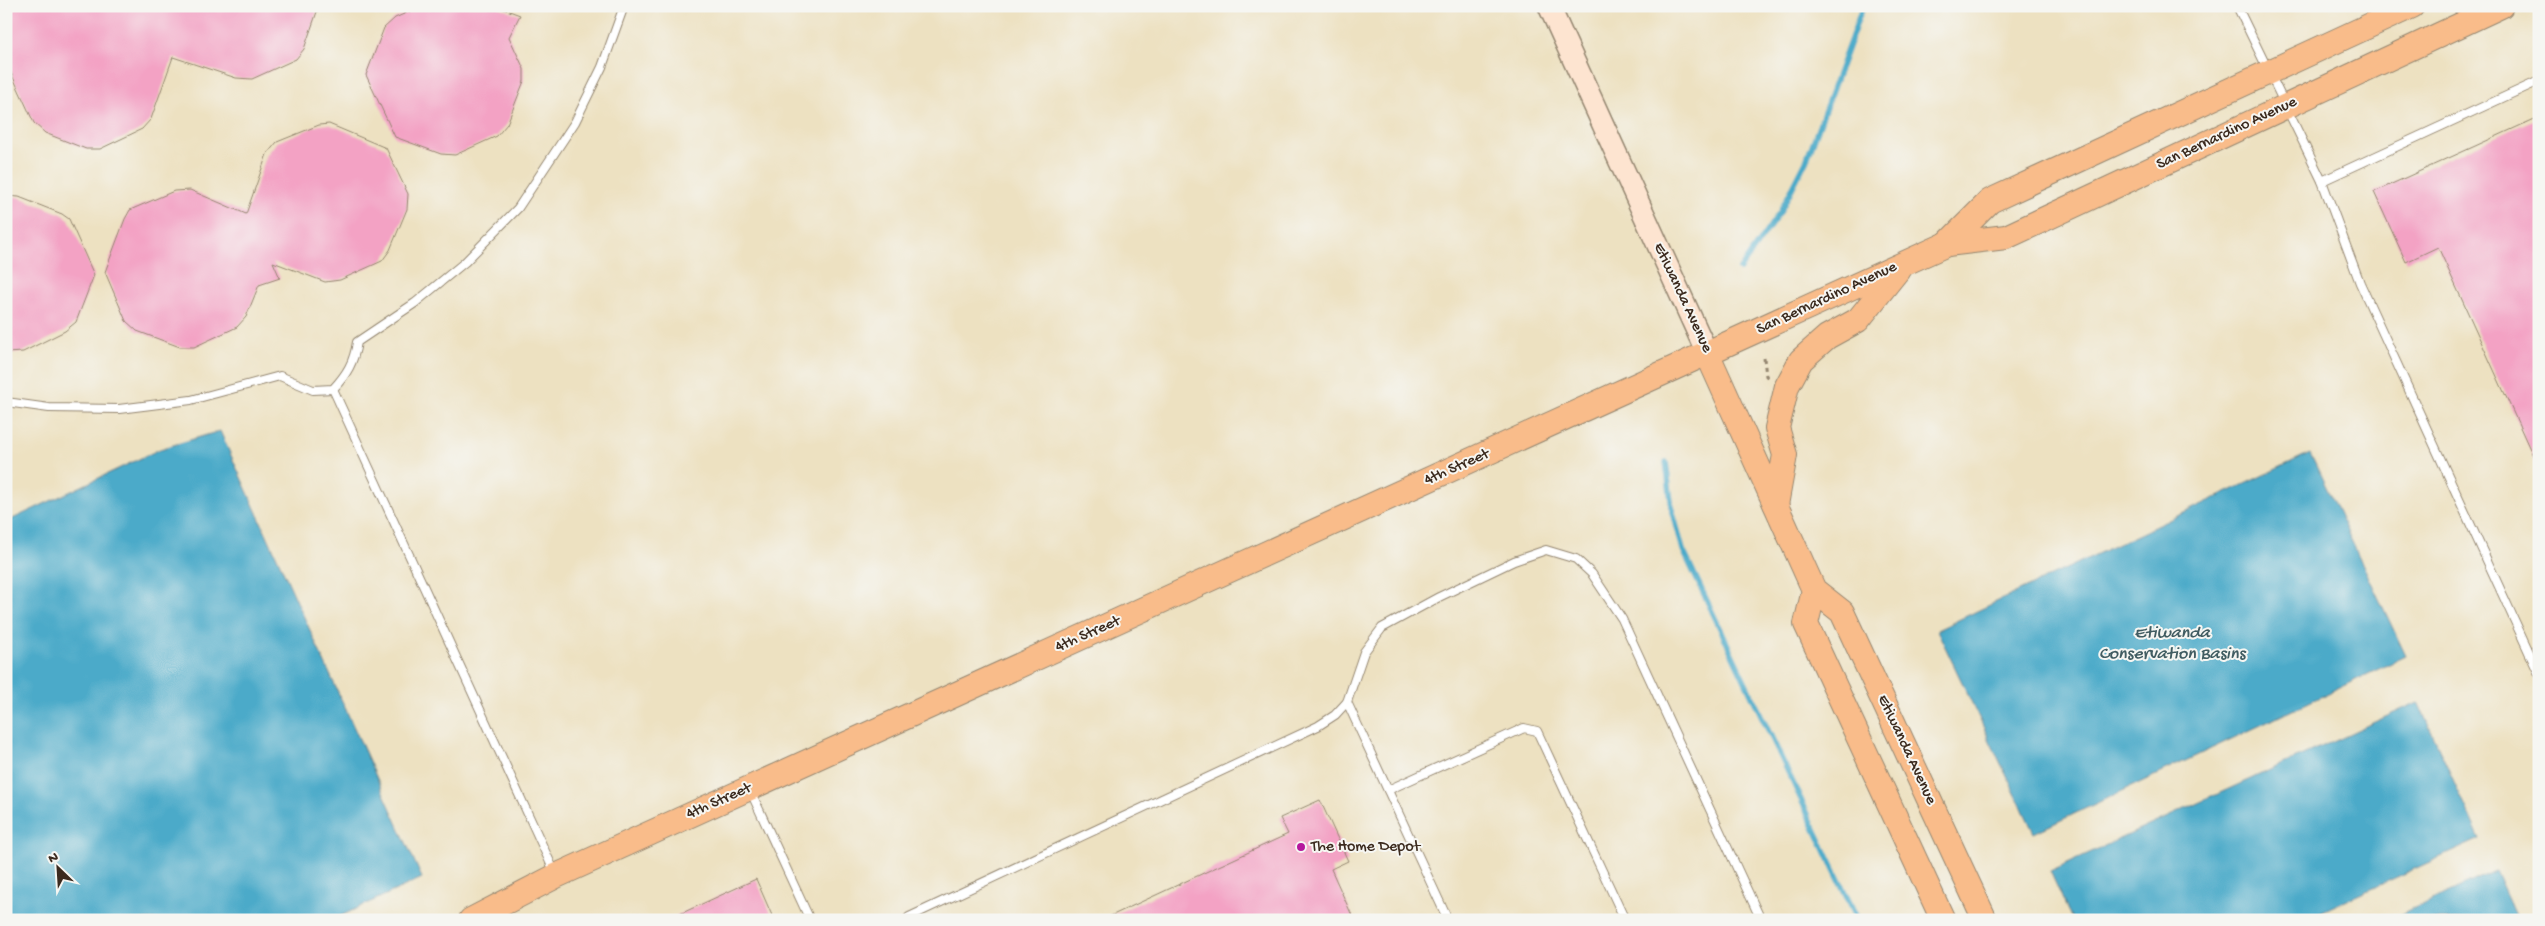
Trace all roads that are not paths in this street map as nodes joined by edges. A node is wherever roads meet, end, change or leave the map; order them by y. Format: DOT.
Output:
graph roads {
  1 [pos="624,6"];
  2 [pos="1549,6"];
  3 [pos="2237,6"];
  4 [pos="2412,6"];
  5 [pos="2501,6"];
  6 [pos="2270,72"];
  7 [pos="2539,81"];
  8 [pos="2285,107"];
  9 [pos="2322,181"];
  10 [pos="1947,244"];
  11 [pos="1904,263"];
  12 [pos="1708,355"];
  13 [pos="333,389"];
  14 [pos="6,402"];
  15 [pos="1776,505"];
  16 [pos="1814,590"];
  17 [pos="2539,674"];
  18 [pos="1347,702"];
  19 [pos="749,789"];
  20 [pos="1388,790"];
  21 [pos="556,876"];
  22 [pos="470,920"];
  23 [pos="810,920"];
  24 [pos="907,920"];
  25 [pos="1448,920"];
  26 [pos="1625,920"];
  27 [pos="1762,920"];
  28 [pos="1943,920"];
  29 [pos="1985,920"];
  1 -- 13 [label="lane"];
  2 -- 12 [label="main road, Etiwanda Avenue"];
  3 -- 6 [label="lane"];
  4 -- 6 [label="main road, San Bernardino Avenue"];
  5 -- 8 [label="main road, San Bernardino Avenue"];
  6 -- 8 [label="lane"];
  6 -- 10 [label="main road, San Bernardino Avenue"];
  7 -- 9 [label="lane"];
  8 -- 9 [label="lane"];
  8 -- 10 [label="main road, San Bernardino Avenue"];
  9 -- 17 [label="lane"];
  10 -- 11 [label="main road, San Bernardino Avenue"];
  11 -- 12 [label="main road, San Bernardino Avenue"];
  11 -- 15 [label="main road"];
  12 -- 15 [label="main road, Etiwanda Avenue"];
  12 -- 19 [label="main road, 4th Street"];
  13 -- 14 [label="lane"];
  13 -- 21 [label="lane"];
  15 -- 16 [label="main road, Etiwanda Avenue"];
  16 -- 28 [label="main road"];
  16 -- 29 [label="main road, Etiwanda Avenue"];
  18 -- 20 [label="lane"];
  18 -- 24 [label="lane"];
  18 -- 27 [label="lane"];
  19 -- 21 [label="main road, 4th Street"];
  19 -- 23 [label="lane"];
  20 -- 25 [label="lane"];
  20 -- 26 [label="lane"];
  21 -- 22 [label="main road, 4th Street"];
}
